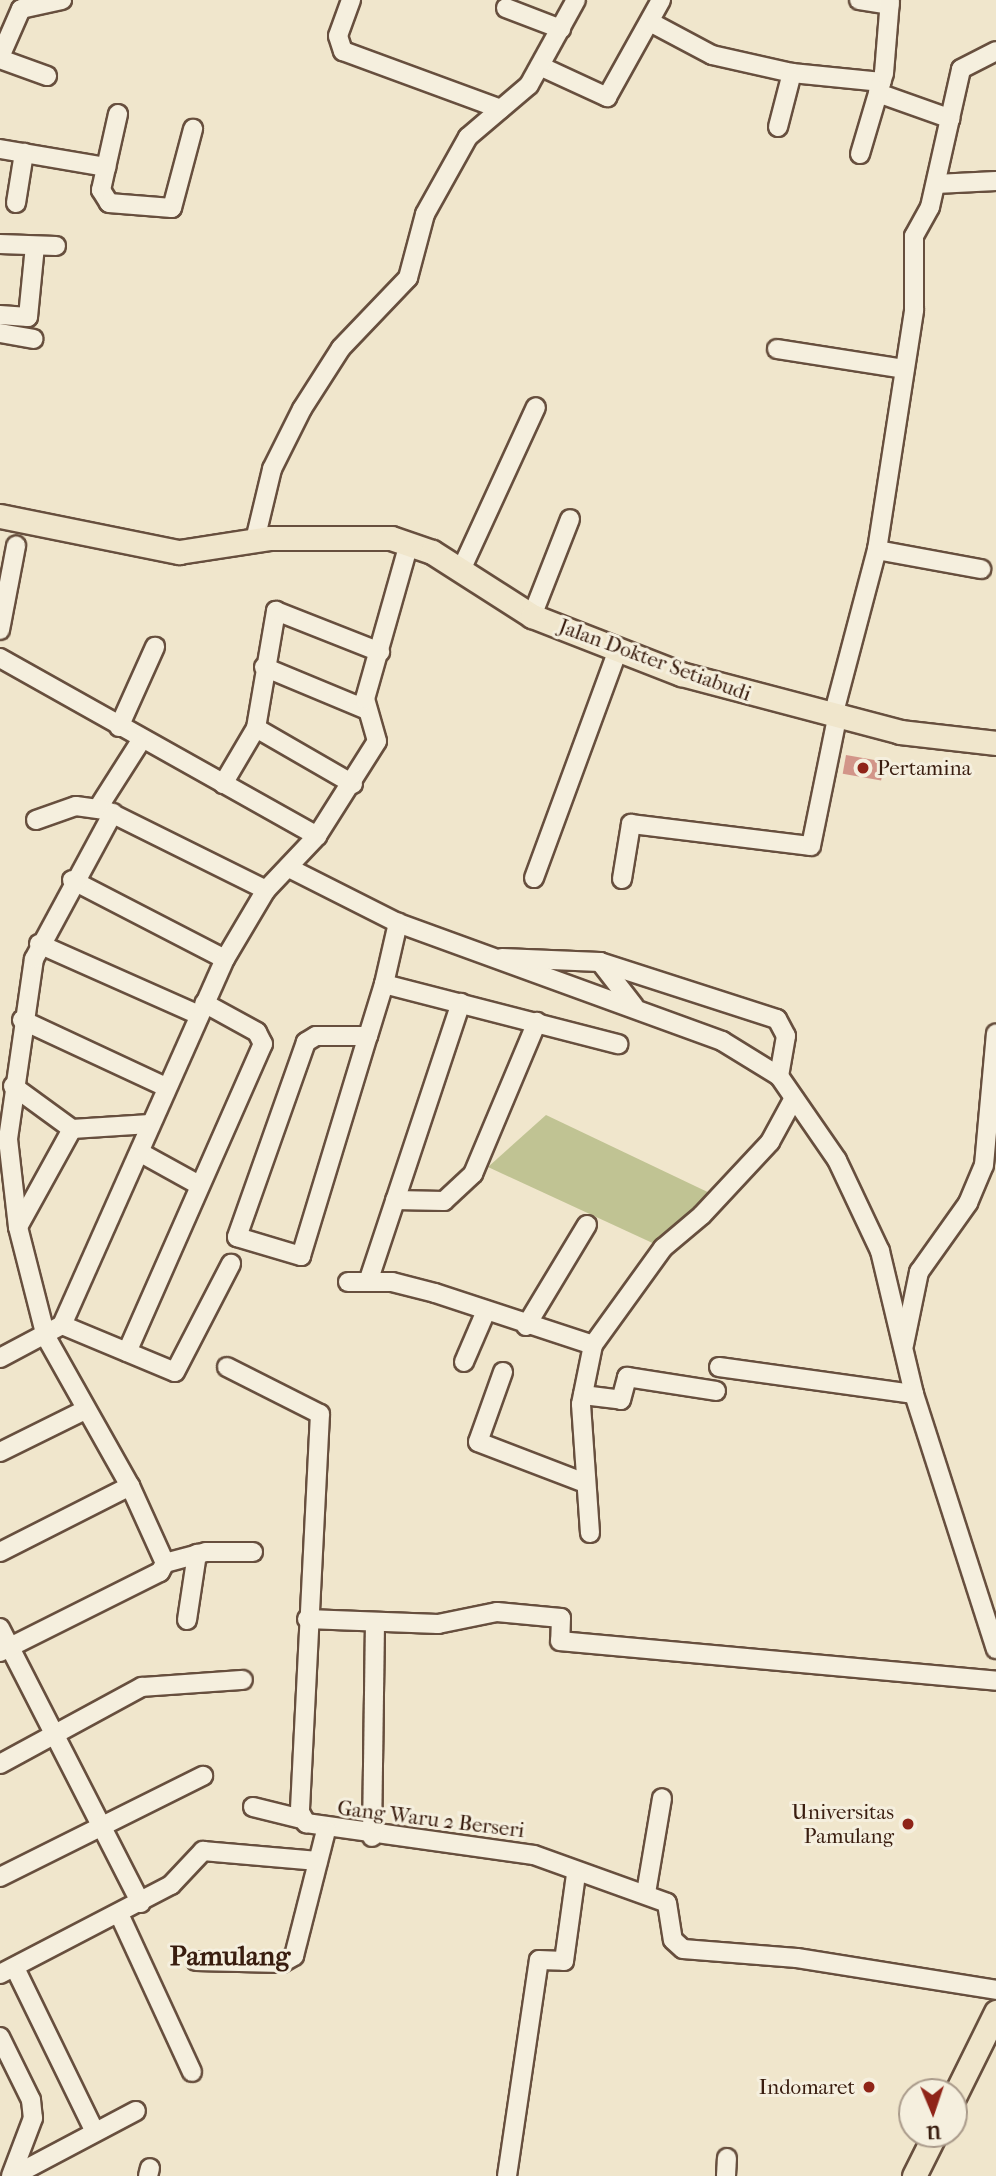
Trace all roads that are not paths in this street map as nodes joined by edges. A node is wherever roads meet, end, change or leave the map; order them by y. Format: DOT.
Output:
graph roads {
  1 [pos="62,0"];
  2 [pos="351,0"];
  3 [pos="576,0"];
  4 [pos="661,0"];
  5 [pos="859,0"];
  6 [pos="890,3"];
  7 [pos="506,8"];
  8 [pos="650,22"];
  9 [pos="561,29"];
  10 [pos="996,51"];
  11 [pos="0,58"];
  12 [pos="542,67"];
  13 [pos="792,73"];
  14 [pos="47,76"];
  15 [pos="880,88"];
  16 [pos="501,109"];
  17 [pos="118,114"];
  18 [pos="951,119"];
  19 [pos="778,127"];
  20 [pos="193,129"];
  21 [pos="0,149"];
  22 [pos="24,153"];
  23 [pos="860,154"];
  24 [pos="106,167"];
  25 [pos="996,181"];
  26 [pos="936,184"];
  27 [pos="16,202"];
  28 [pos="0,244"];
  29 [pos="35,246"];
  30 [pos="56,246"];
  31 [pos="0,315"];
  32 [pos="0,333"];
  33 [pos="33,339"];
  34 [pos="777,349"];
  35 [pos="904,369"];
  36 [pos="536,407"];
  37 [pos="0,516"];
  38 [pos="570,519"];
  39 [pos="256,536"];
  40 [pos="409,543"];
  41 [pos="16,547"];
  42 [pos="877,550"];
  43 [pos="981,569"];
  44 [pos="461,570"];
  45 [pos="533,616"];
  46 [pos="0,631"];
  47 [pos="155,647"];
  48 [pos="380,652"];
  49 [pos="617,652"];
  50 [pos="0,658"];
  51 [pos="264,667"];
  52 [pos="365,709"];
  53 [pos="835,717"];
  54 [pos="120,727"];
  55 [pos="256,728"];
  56 [pos="142,739"];
  57 [pos="996,743"];
  58 [pos="223,784"];
  59 [pos="353,784"];
  60 [pos="106,810"];
  61 [pos="36,820"];
  62 [pos="317,836"];
  63 [pos="289,868"];
  64 [pos="534,878"];
  65 [pos="622,879"];
  66 [pos="72,880"];
  67 [pos="266,890"];
  68 [pos="398,923"];
  69 [pos="39,944"];
  70 [pos="490,958"];
  71 [pos="225,959"];
  72 [pos="600,962"];
  73 [pos="384,984"];
  74 [pos="461,1003"];
  75 [pos="634,1006"];
  76 [pos="201,1009"];
  77 [pos="22,1020"];
  78 [pos="537,1023"];
  79 [pos="996,1034"];
  80 [pos="368,1036"];
  81 [pos="618,1044"];
  82 [pos="784,1048"];
  83 [pos="757,1060"];
  84 [pos="779,1076"];
  85 [pos="13,1086"];
  86 [pos="166,1087"];
  87 [pos="794,1098"];
  88 [pos="994,1110"];
  89 [pos="150,1124"];
  90 [pos="72,1129"];
  91 [pos="4,1139"];
  92 [pos="141,1153"];
  93 [pos="199,1185"];
  94 [pos="395,1200"];
  95 [pos="587,1225"];
  96 [pos="18,1227"];
  97 [pos="231,1264"];
  98 [pos="370,1276"];
  99 [pos="348,1282"];
  100 [pos="486,1311"];
  101 [pos="62,1325"];
  102 [pos="526,1326"];
  103 [pos="46,1337"];
  104 [pos="593,1345"];
  105 [pos="903,1350"];
  106 [pos="127,1352"];
  107 [pos="0,1358"];
  108 [pos="464,1362"];
  109 [pos="227,1367"];
  110 [pos="719,1367"];
  111 [pos="503,1372"];
  112 [pos="716,1391"];
  113 [pos="914,1394"];
  114 [pos="583,1395"];
  115 [pos="85,1410"];
  116 [pos="0,1452"];
  117 [pos="585,1483"];
  118 [pos="130,1486"];
  119 [pos="590,1533"];
  120 [pos="0,1552"];
  121 [pos="254,1552"];
  122 [pos="197,1554"];
  123 [pos="165,1563"];
  124 [pos="307,1619"];
  125 [pos="187,1620"];
  126 [pos="375,1622"];
  127 [pos="0,1628"];
  128 [pos="5,1649"];
  129 [pos="996,1649"];
  130 [pos="243,1680"];
  131 [pos="996,1681"];
  132 [pos="57,1737"];
  133 [pos="0,1764"];
  134 [pos="203,1776"];
  135 [pos="662,1798"];
  136 [pos="253,1807"];
  137 [pos="302,1819"];
  138 [pos="102,1826"];
  139 [pos="326,1830"];
  140 [pos="372,1837"];
  141 [pos="318,1861"];
  142 [pos="576,1874"];
  143 [pos="0,1877"];
  144 [pos="646,1893"];
  145 [pos="141,1903"];
  146 [pos="119,1914"];
  147 [pos="195,1961"];
  148 [pos="7,1971"];
  149 [pos="996,1990"];
  150 [pos="996,2012"];
  151 [pos="0,2037"];
  152 [pos="192,2072"];
  153 [pos="963,2078"];
  154 [pos="136,2111"];
  155 [pos="95,2133"];
  156 [pos="929,2148"];
  157 [pos="12,2176"];
  158 [pos="508,2176"];
  159 [pos="914,2176"];
  1 -- 11 [label="street"];
  2 -- 16 [label="street"];
  3 -- 9 [label="street"];
  4 -- 8 [label="street"];
  5 -- 6 [label="street"];
  6 -- 15 [label="street"];
  7 -- 9 [label="street"];
  8 -- 12 [label="street"];
  8 -- 13 [label="street"];
  9 -- 12 [label="street"];
  10 -- 18 [label="street"];
  11 -- 14 [label="street"];
  12 -- 16 [label="street"];
  13 -- 15 [label="street"];
  13 -- 19 [label="street"];
  15 -- 18 [label="street"];
  15 -- 23 [label="street"];
  16 -- 39 [label="street"];
  17 -- 24 [label="street"];
  18 -- 26 [label="street"];
  20 -- 24 [label="street"];
  21 -- 22 [label="street"];
  22 -- 24 [label="street"];
  22 -- 27 [label="street"];
  25 -- 26 [label="street"];
  26 -- 35 [label="street"];
  28 -- 29 [label="street"];
  29 -- 30 [label="street"];
  29 -- 31 [label="street"];
  32 -- 33 [label="street"];
  34 -- 35 [label="street"];
  35 -- 42 [label="street"];
  36 -- 44 [label="street"];
  37 -- 39 [label="main road, Jalan Dokter Setiabudi"];
  38 -- 45 [label="street"];
  39 -- 40 [label="main road, Jalan Dokter Setiabudi"];
  40 -- 44 [label="main road, Jalan Dokter Setiabudi"];
  40 -- 48 [label="street"];
  41 -- 46 [label="street"];
  42 -- 43 [label="street"];
  42 -- 53 [label="street"];
  44 -- 45 [label="main road, Jalan Dokter Setiabudi"];
  45 -- 49 [label="main road, Jalan Dokter Setiabudi"];
  47 -- 54 [label="street"];
  48 -- 51 [label="street"];
  48 -- 52 [label="street"];
  49 -- 53 [label="main road, Jalan Dokter Setiabudi"];
  49 -- 64 [label="street"];
  50 -- 54 [label="street"];
  51 -- 52 [label="street"];
  51 -- 55 [label="street"];
  52 -- 59 [label="street"];
  53 -- 57 [label="main road, Jalan Dokter Setiabudi"];
  53 -- 65 [label="street"];
  54 -- 56 [label="street"];
  55 -- 58 [label="street"];
  55 -- 59 [label="street"];
  56 -- 58 [label="street"];
  56 -- 60 [label="street"];
  58 -- 62 [label="street"];
  59 -- 62 [label="street"];
  60 -- 61 [label="street"];
  60 -- 66 [label="street"];
  60 -- 67 [label="street"];
  62 -- 63 [label="street"];
  63 -- 67 [label="street"];
  63 -- 68 [label="street"];
  66 -- 69 [label="street"];
  66 -- 71 [label="street"];
  67 -- 71 [label="street"];
  68 -- 70 [label="street"];
  68 -- 73 [label="street"];
  69 -- 76 [label="street"];
  69 -- 77 [label="street"];
  70 -- 72 [label="street"];
  70 -- 75 [label="street"];
  71 -- 76 [label="street"];
  72 -- 75 [label="street"];
  72 -- 82 [label="street"];
  73 -- 74 [label="street"];
  73 -- 80 [label="street"];
  74 -- 78 [label="street"];
  74 -- 94 [label="street"];
  75 -- 83 [label="street"];
  76 -- 86 [label="street"];
  76 -- 93 [label="street"];
  77 -- 85 [label="street"];
  77 -- 86 [label="street"];
  78 -- 81 [label="street"];
  78 -- 94 [label="street"];
  79 -- 88 [label="street"];
  80 -- 80 [label="street"];
  82 -- 83 [label="street"];
  82 -- 84 [label="street"];
  83 -- 84 [label="street"];
  84 -- 87 [label="street"];
  85 -- 90 [label="street"];
  85 -- 91 [label="street"];
  86 -- 89 [label="street"];
  87 -- 104 [label="street"];
  87 -- 105 [label="street"];
  88 -- 105 [label="street"];
  89 -- 90 [label="street"];
  89 -- 92 [label="street"];
  90 -- 96 [label="street"];
  91 -- 96 [label="street"];
  92 -- 93 [label="street"];
  92 -- 101 [label="street"];
  93 -- 106 [label="street"];
  94 -- 98 [label="street"];
  95 -- 102 [label="street"];
  96 -- 103 [label="street"];
  97 -- 106 [label="street"];
  99 -- 100 [label="street"];
  100 -- 102 [label="street"];
  100 -- 108 [label="street"];
  101 -- 103 [label="street"];
  101 -- 106 [label="street"];
  102 -- 104 [label="street"];
  103 -- 107 [label="street"];
  103 -- 115 [label="street"];
  104 -- 114 [label="street"];
  105 -- 113 [label="street"];
  109 -- 124 [label="street"];
  110 -- 113 [label="street"];
  111 -- 117 [label="street"];
  112 -- 114 [label="street"];
  113 -- 129 [label="street"];
  114 -- 117 [label="street"];
  115 -- 116 [label="street"];
  115 -- 118 [label="street"];
  117 -- 119 [label="street"];
  118 -- 120 [label="street"];
  118 -- 123 [label="street"];
  121 -- 122 [label="street"];
  122 -- 123 [label="street"];
  122 -- 125 [label="street"];
  123 -- 128 [label="street"];
  124 -- 126 [label="street"];
  124 -- 137 [label="street"];
  126 -- 131 [label="street"];
  126 -- 140 [label="street"];
  127 -- 128 [label="street"];
  128 -- 132 [label="street"];
  130 -- 132 [label="street"];
  132 -- 133 [label="street"];
  132 -- 138 [label="street"];
  134 -- 138 [label="street"];
  135 -- 144 [label="street"];
  136 -- 137 [label="street, Gang Waru 2 Berseri"];
  137 -- 139 [label="street, Gang Waru 2 Berseri"];
  138 -- 143 [label="street"];
  138 -- 145 [label="street"];
  139 -- 140 [label="street, Gang Waru 2 Berseri"];
  139 -- 141 [label="street"];
  140 -- 142 [label="street, Gang Waru 2 Berseri"];
  141 -- 145 [label="street"];
  141 -- 147 [label="street"];
  142 -- 144 [label="street, Gang Waru 2 Berseri"];
  142 -- 158 [label="street"];
  144 -- 149 [label="street, Gang Waru 2 Berseri"];
  145 -- 146 [label="street"];
  146 -- 148 [label="street"];
  146 -- 152 [label="street"];
  148 -- 155 [label="street"];
  150 -- 153 [label="main road"];
  151 -- 157 [label="street"];
  154 -- 155 [label="street"];
  155 -- 157 [label="street"];
  156 -- 159 [label="main road"];
}
